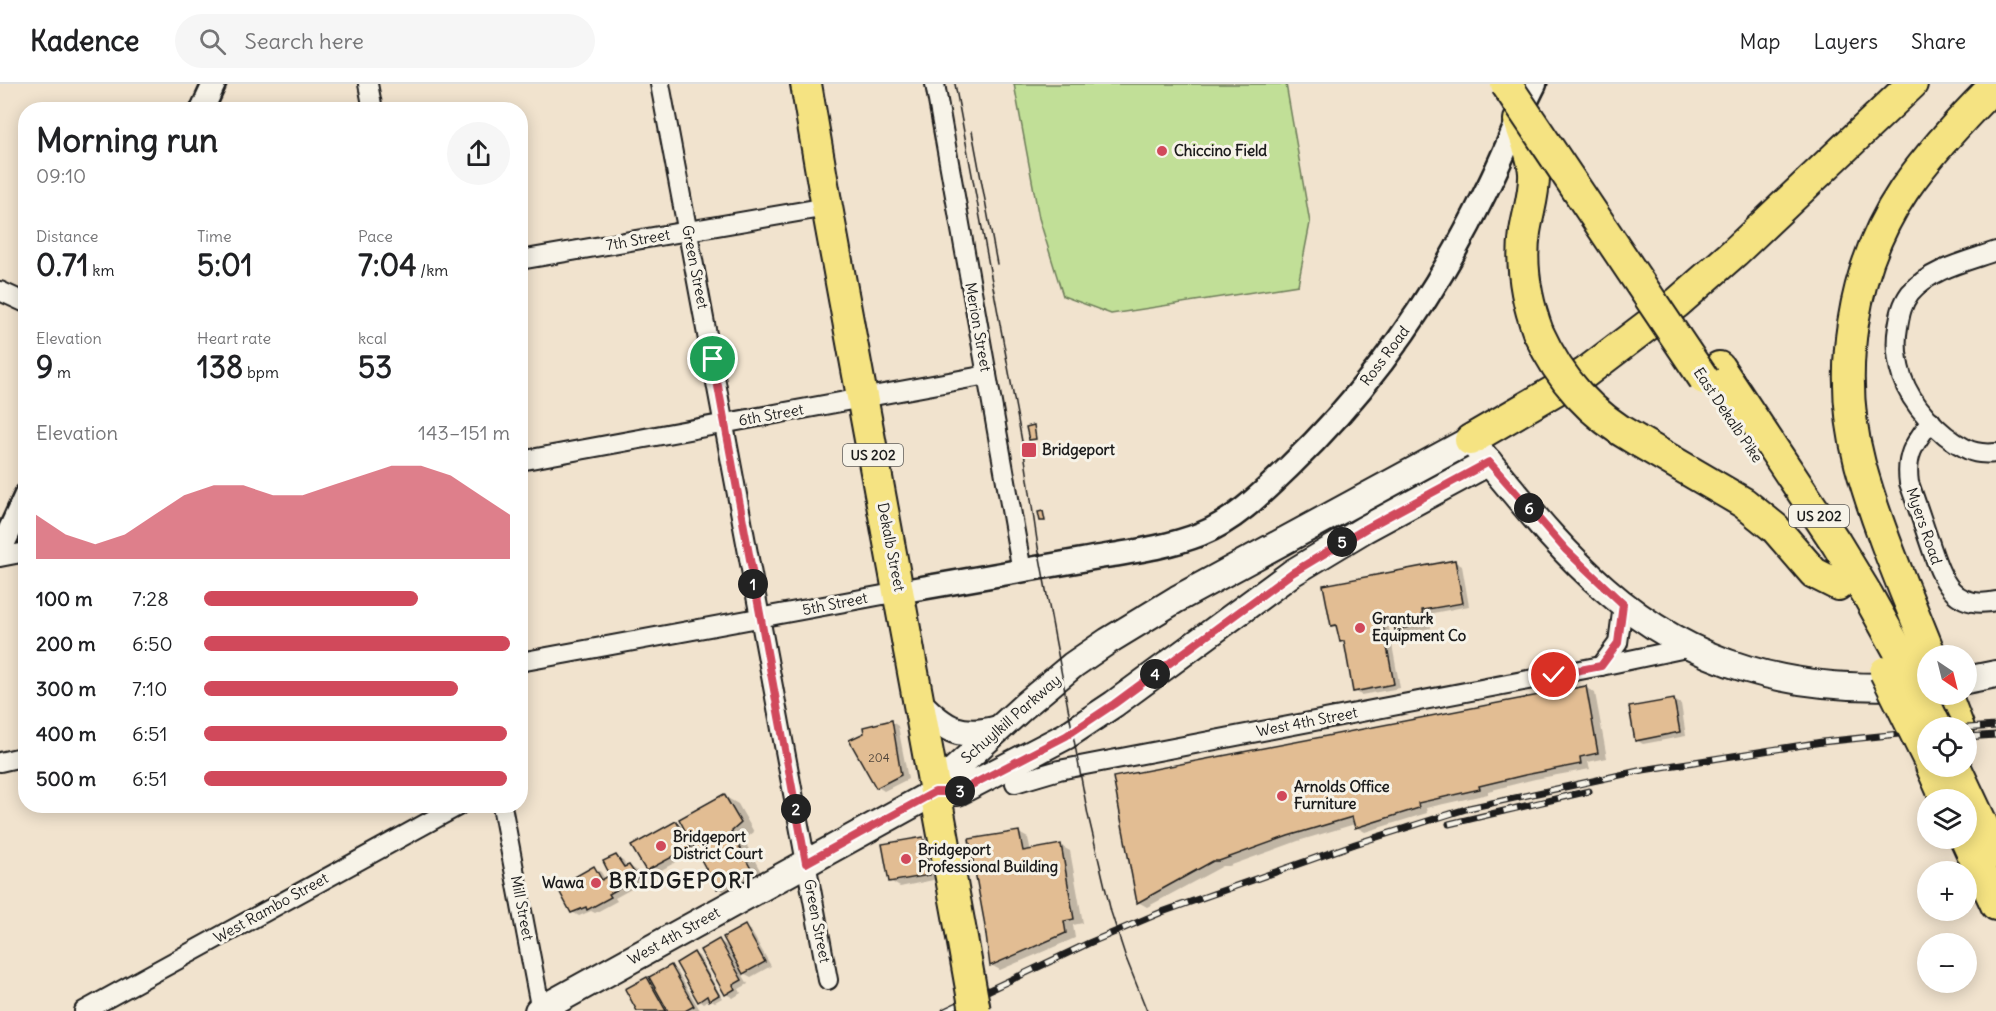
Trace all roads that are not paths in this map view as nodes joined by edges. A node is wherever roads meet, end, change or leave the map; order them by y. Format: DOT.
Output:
graph roads {
  1 [pos="214,84"];
  2 [pos="368,84"];
  3 [pos="660,84"];
  4 [pos="806,84"];
  5 [pos="934,84"];
  6 [pos="1506,84"];
  7 [pos="1530,84"];
  8 [pos="1535,84"];
  9 [pos="1912,84"];
  10 [pos="1996,84"];
  11 [pos="206,102"];
  12 [pos="371,102"];
  13 [pos="1519,120"];
  14 [pos="827,207"];
  15 [pos="689,231"];
  16 [pos="1996,251"];
  17 [pos="528,259"];
  18 [pos="0,291"];
  19 [pos="18,299"];
  20 [pos="1712,373"];
  21 [pos="987,375"];
  22 [pos="862,398"];
  23 [pos="1931,421"];
  24 [pos="725,423"];
  25 [pos="1480,451"];
  26 [pos="1996,453"];
  27 [pos="528,460"];
  28 [pos="18,512"];
  29 [pos="1150,548"];
  30 [pos="0,551"];
  31 [pos="18,554"];
  32 [pos="0,557"];
  33 [pos="1022,570"];
  34 [pos="1838,585"];
  35 [pos="899,592"];
  36 [pos="1996,601"];
  37 [pos="1623,604"];
  38 [pos="760,618"];
  39 [pos="1691,647"];
  40 [pos="528,661"];
  41 [pos="1601,666"];
  42 [pos="1913,671"];
  43 [pos="1996,674"];
  44 [pos="1977,678"];
  45 [pos="919,703"];
  46 [pos="1921,717"];
  47 [pos="1932,717"];
  48 [pos="998,729"];
  49 [pos="18,758"];
  50 [pos="0,762"];
  51 [pos="1977,774"];
  52 [pos="1015,783"];
  53 [pos="935,792"];
  54 [pos="445,813"];
  55 [pos="503,813"];
  56 [pos="1977,816"];
  57 [pos="1977,833"];
  58 [pos="1977,842"];
  59 [pos="1996,853"];
  60 [pos="806,863"];
  61 [pos="1996,905"];
  62 [pos="828,980"];
  63 [pos="84,1011"];
  64 [pos="540,1011"];
  65 [pos="975,1011"];
  1 -- 11 [label="street"];
  2 -- 12 [label="street"];
  3 -- 15 [label="street, Green Street"];
  4 -- 14 [label="highway, Dekalb Street / US 202"];
  5 -- 21 [label="street, Merion Street"];
  6 -- 20 [label="highway, East Dekalb Pike, bridge"];
  7 -- 20 [label="highway, East Dekalb Pike / US 202"];
  8 -- 13 [label="street, Ross Road"];
  9 -- 25 [label="highway"];
  10 -- 42 [label="highway"];
  13 -- 29 [label="street, Ross Road"];
  13 -- 34 [label="highway, bridge"];
  14 -- 15 [label="street, 7th Street"];
  14 -- 22 [label="highway, Dekalb Street / US 202"];
  15 -- 17 [label="street, 7th Street"];
  15 -- 24 [label="street, Green Street"];
  16 -- 23 [label="street"];
  18 -- 19 [label="street"];
  20 -- 34 [label="highway, East Dekalb Pike"];
  20 -- 42 [label="highway, East Dekalb Pike / US 202"];
  21 -- 22 [label="street, 6th Street"];
  21 -- 33 [label="street, Merion Street"];
  22 -- 24 [label="street, 6th Street"];
  22 -- 35 [label="highway, Dekalb Street / US 202"];
  23 -- 26 [label="street"];
  23 -- 36 [label="street, Myers Road"];
  24 -- 27 [label="street, 6th Street"];
  24 -- 38 [label="street, Green Street"];
  25 -- 37 [label="main road"];
  25 -- 48 [label="main road, Schuylkill Parkway"];
  25 -- 53 [label="main road, Schuylkill Parkway"];
  28 -- 30 [label="street"];
  29 -- 33 [label="street, 5th Street"];
  31 -- 32 [label="street"];
  33 -- 35 [label="street, 5th Street"];
  34 -- 42 [label="highway, East Dekalb Pike"];
  35 -- 38 [label="street, 5th Street"];
  35 -- 45 [label="highway, Dekalb Street / US 202"];
  37 -- 39 [label="main road"];
  37 -- 41 [label="street"];
  38 -- 40 [label="street, 5th Street"];
  38 -- 60 [label="street, Green Street"];
  39 -- 41 [label="street, West 4th Street"];
  39 -- 42 [label="main road"];
  41 -- 52 [label="street, West 4th Street"];
  42 -- 46 [label="highway, East Dekalb Pike, bridge"];
  42 -- 47 [label="highway, East Dekalb Pike / US 202, bridge"];
  43 -- 44 [label="main road"];
  45 -- 48 [label="main road"];
  45 -- 53 [label="highway, Dekalb Street / US 202"];
  48 -- 53 [label="main road, Schuylkill Parkway"];
  49 -- 50 [label="street"];
  51 -- 56 [label="highway"];
  53 -- 60 [label="main road, West 4th Street"];
  53 -- 65 [label="highway, Dekalb Street / US 202, bridge"];
  54 -- 63 [label="street, West Rambo Street"];
  55 -- 64 [label="street, Mill Street"];
  57 -- 59 [label="highway"];
  58 -- 61 [label="highway"];
  60 -- 62 [label="street, Green Street"];
  60 -- 64 [label="main road, West 4th Street"];
}
